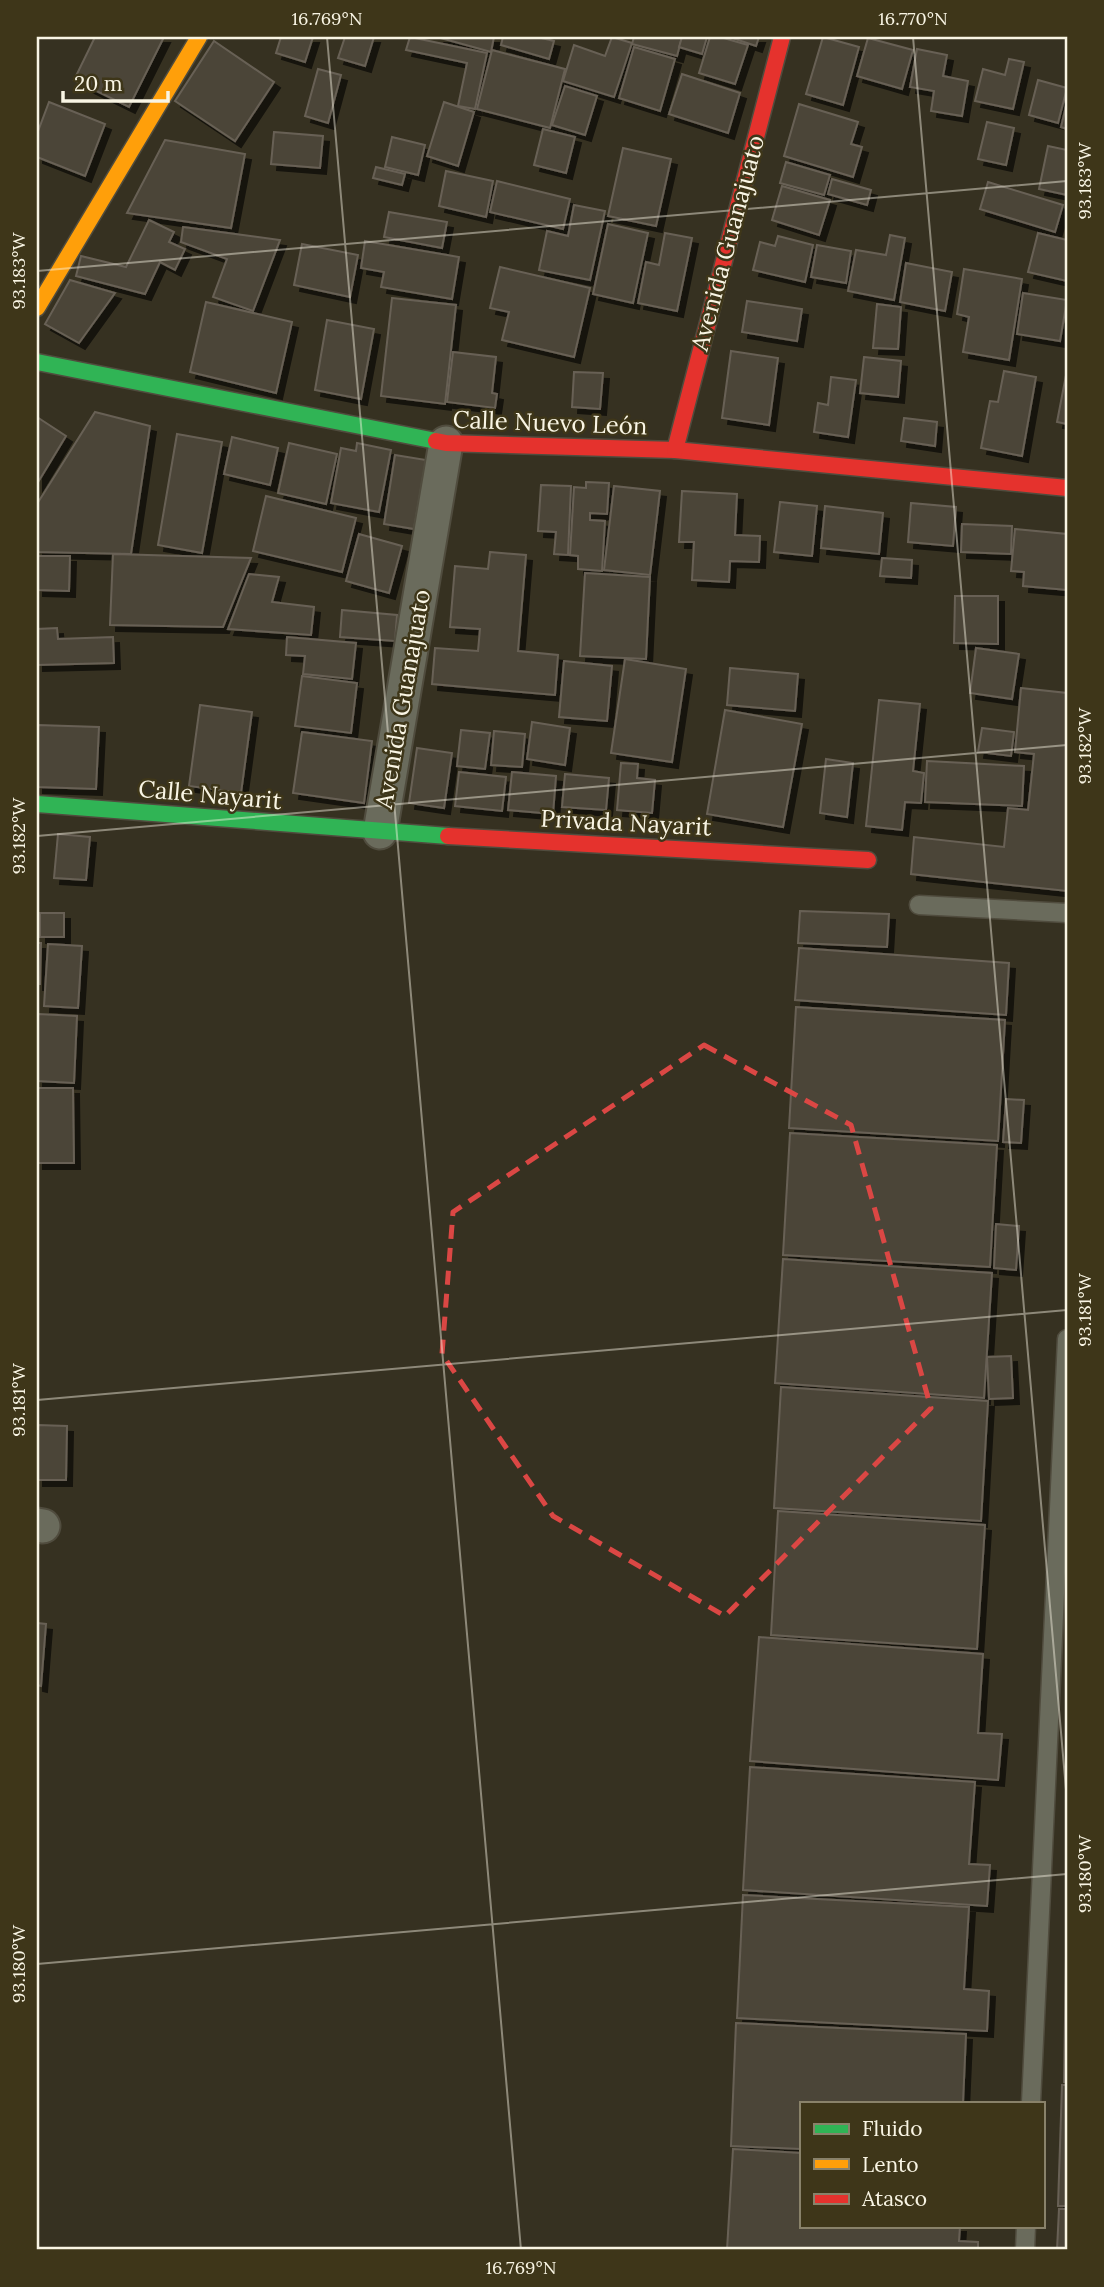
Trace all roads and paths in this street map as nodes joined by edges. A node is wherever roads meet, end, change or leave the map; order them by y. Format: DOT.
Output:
graph roads {
  1 [pos="199,37"];
  2 [pos="782,37"];
  3 [pos="37,308"];
  4 [pos="37,362"];
  5 [pos="446,443"];
  6 [pos="675,450"];
  7 [pos="1067,488"];
  8 [pos="37,804"];
  9 [pos="380,832"];
  10 [pos="868,860"];
  11 [pos="919,905"];
  12 [pos="1067,912"];
  13 [pos="1067,1339"];
  14 [pos="1031,2102"];
  15 [pos="1026,2228"];
  16 [pos="1025,2250"];
  1 -- 3 [label="street"];
  2 -- 6 [label="street, Avenida Guanajuato"];
  4 -- 5 [label="street, Calle Nuevo León"];
  5 -- 6 [label="street, Calle Nuevo León"];
  5 -- 9 [label="street, Avenida Guanajuato"];
  6 -- 7 [label="street, Calle Nuevo León"];
  8 -- 9 [label="street, Calle Nayarit"];
  9 -- 10 [label="street, Privada Nayarit"];
  11 -- 12 [label="lane"];
  13 -- 14 [label="lane"];
  15 -- 16 [label="lane"];
}
